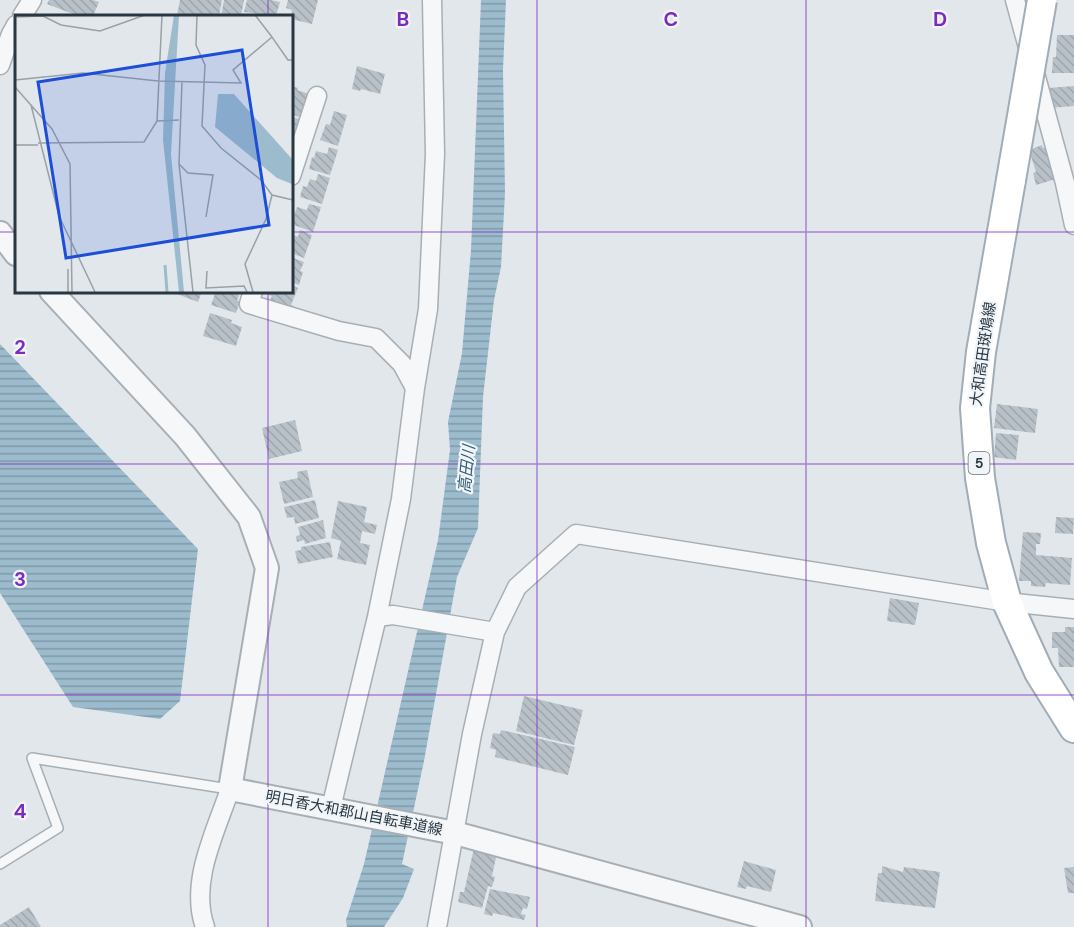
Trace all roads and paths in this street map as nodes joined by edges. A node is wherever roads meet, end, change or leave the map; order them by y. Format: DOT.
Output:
graph roads {
  1 [pos="32,0"];
  2 [pos="432,0"];
  3 [pos="1015,0"];
  4 [pos="1041,0"];
  5 [pos="23,15"];
  6 [pos="15,27"];
  7 [pos="0,65"];
  8 [pos="317,96"];
  9 [pos="292,173"];
  10 [pos="1074,225"];
  11 [pos="0,233"];
  12 [pos="15,253"];
  13 [pos="52,292"];
  14 [pos="253,292"];
  15 [pos="416,388"];
  16 [pos="1007,602"];
  17 [pos="1074,609"];
  18 [pos="385,616"];
  19 [pos="487,631"];
  20 [pos="1074,728"];
  21 [pos="230,789"];
  22 [pos="339,809"];
  23 [pos="448,831"];
  24 [pos="0,864"];
  25 [pos="205,927"];
  26 [pos="437,927"];
  27 [pos="800,927"];
  1 -- 5 [label="street"];
  2 -- 15 [label="street"];
  3 -- 10 [label="street"];
  4 -- 16 [label="main road, 大和高田斑鳩線 / 5, bridge"];
  6 -- 7 [label="street"];
  8 -- 9 [label="street"];
  11 -- 12 [label="street"];
  13 -- 21 [label="street"];
  14 -- 15 [label="street"];
  15 -- 18 [label="street"];
  16 -- 17 [label="street"];
  16 -- 19 [label="street"];
  16 -- 20 [label="main road, 大和高田斑鳩線 / 5"];
  18 -- 19 [label="street"];
  18 -- 22 [label="street"];
  19 -- 23 [label="street"];
  21 -- 22 [label="street, 明日香大和郡山自転車道線"];
  21 -- 24 [label="lane"];
  21 -- 25 [label="street"];
  22 -- 23 [label="street, 明日香大和郡山自転車道線"];
  23 -- 26 [label="street, 明日香大和郡山自転車道線"];
  23 -- 27 [label="street"];
}
